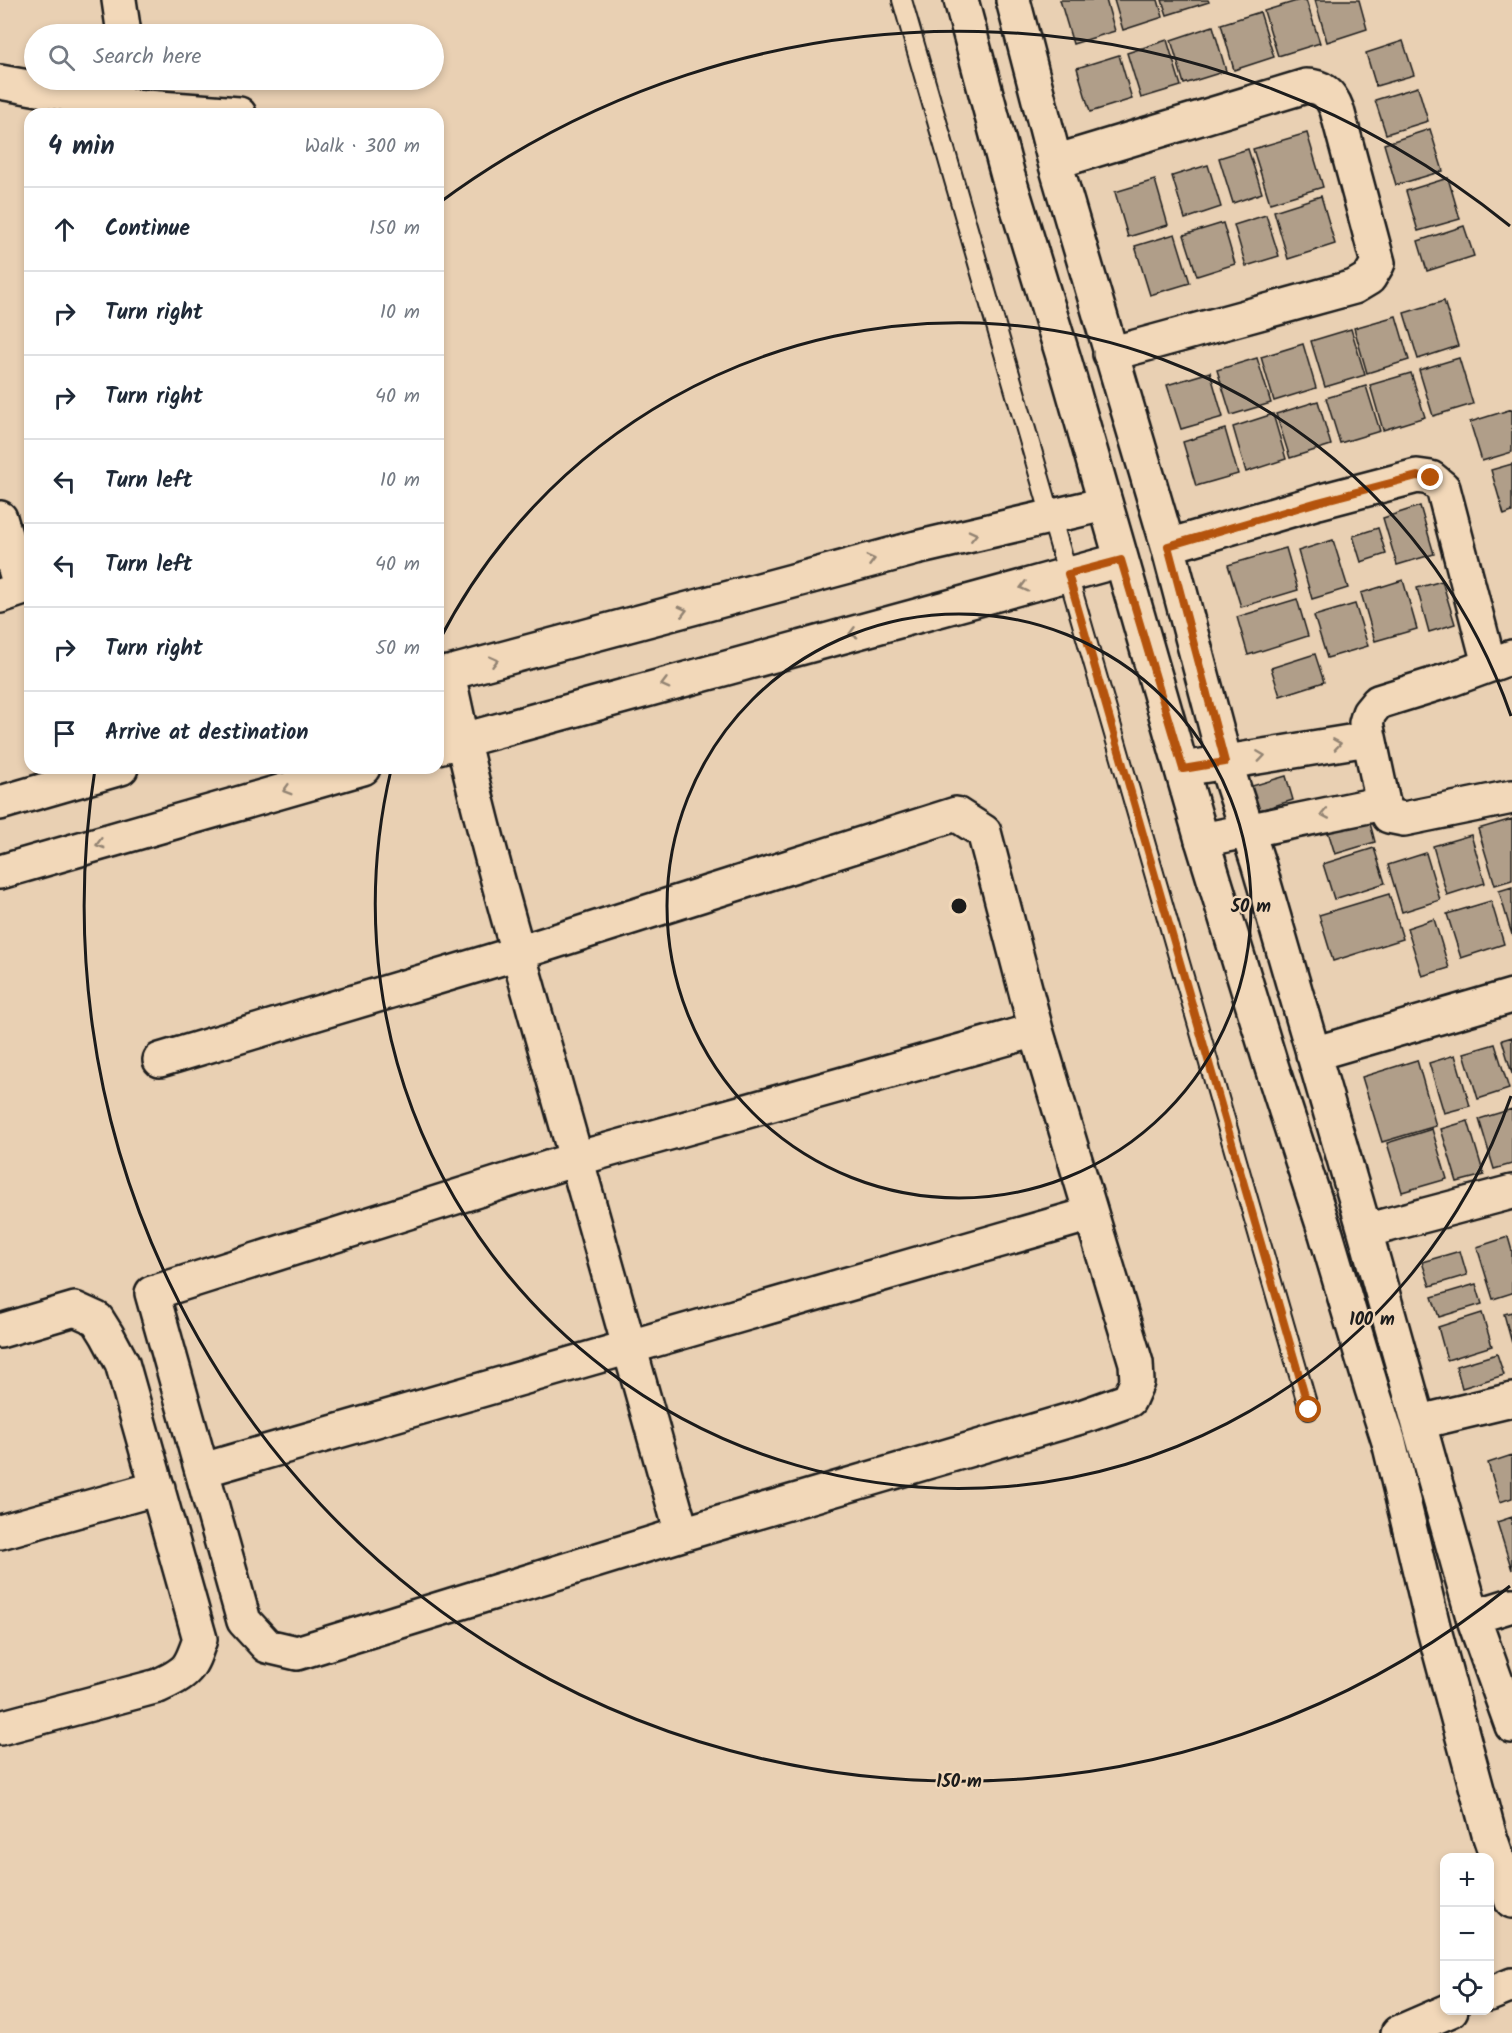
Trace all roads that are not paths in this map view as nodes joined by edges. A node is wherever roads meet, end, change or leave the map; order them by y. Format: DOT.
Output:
graph roads {
  1 [pos="119,0"];
  2 [pos="902,0"];
  3 [pos="961,0"];
  4 [pos="1014,0"];
  5 [pos="123,24"];
  6 [pos="0,82"];
  7 [pos="24,85"];
  8 [pos="59,90"];
  9 [pos="132,100"];
  10 [pos="193,108"];
  11 [pos="1055,162"];
  12 [pos="1110,354"];
  13 [pos="1105,504"];
  14 [pos="1051,516"];
  15 [pos="0,518"];
  16 [pos="1168,546"];
  17 [pos="1121,560"];
  18 [pos="1068,574"];
  19 [pos="0,596"];
  20 [pos="1500,661"];
  21 [pos="444,675"];
  22 [pos="444,685"];
  23 [pos="1368,739"];
  24 [pos="450,743"];
  25 [pos="1225,762"];
  26 [pos="1183,769"];
  27 [pos="100,774"];
  28 [pos="342,774"];
  29 [pos="1512,797"];
  30 [pos="1383,802"];
  31 [pos="0,803"];
  32 [pos="1246,830"];
  33 [pos="1202,840"];
  34 [pos="0,872"];
  35 [pos="518,952"];
  36 [pos="1512,996"];
  37 [pos="1036,1030"];
  38 [pos="1313,1054"];
  39 [pos="160,1060"];
  40 [pos="576,1159"];
  41 [pos="1512,1192"];
  42 [pos="1091,1214"];
  43 [pos="1365,1231"];
  44 [pos="0,1331"];
  45 [pos="629,1347"];
  46 [pos="1512,1400"];
  47 [pos="1309,1410"];
  48 [pos="1420,1422"];
  49 [pos="203,1470"];
  50 [pos="158,1488"];
  51 [pos="0,1532"];
  52 [pos="682,1534"];
  53 [pos="1512,1605"];
  54 [pos="1473,1617"];
  55 [pos="1512,1726"];
  56 [pos="0,1728"];
  57 [pos="1512,1901"];
  58 [pos="1512,1985"];
  59 [pos="1494,1992"];
  60 [pos="1440,2015"];
  61 [pos="1398,2033"];
  1 -- 5 [label="street"];
  2 -- 14 [label="lane"];
  3 -- 13 [label="street"];
  4 -- 11 [label="street"];
  6 -- 7 [label="street"];
  8 -- 9 [label="street"];
  9 -- 10 [label="street"];
  11 -- 12 [label="street"];
  11 -- 12 [label="street"];
  12 -- 16 [label="street"];
  13 -- 14 [label="street"];
  13 -- 17 [label="street"];
  14 -- 18 [label="lane"];
  21 -- 14 [label="street, one-way"];
  15 -- 19 [label="street"];
  16 -- 20 [label="street"];
  16 -- 25 [label="street"];
  17 -- 18 [label="street"];
  17 -- 26 [label="street"];
  18 -- 24 [label="street, one-way"];
  18 -- 47 [label="lane"];
  20 -- 23 [label="street"];
  22 -- 24 [label="street"];
  25 -- 23 [label="street, one-way"];
  23 -- 30 [label="street"];
  24 -- 35 [label="street"];
  25 -- 26 [label="street"];
  25 -- 32 [label="street"];
  26 -- 33 [label="street"];
  27 -- 31 [label="street"];
  28 -- 34 [label="street, one-way"];
  29 -- 30 [label="street"];
  30 -- 32 [label="street, one-way"];
  32 -- 33 [label="street"];
  32 -- 38 [label="street"];
  33 -- 57 [label="street"];
  35 -- 37 [label="street"];
  35 -- 39 [label="street"];
  35 -- 40 [label="street"];
  36 -- 38 [label="street"];
  37 -- 40 [label="street"];
  37 -- 42 [label="street"];
  38 -- 43 [label="street"];
  40 -- 45 [label="street"];
  40 -- 49 [label="street"];
  41 -- 43 [label="street"];
  42 -- 45 [label="street"];
  42 -- 52 [label="street"];
  43 -- 48 [label="street"];
  44 -- 50 [label="street"];
  45 -- 49 [label="street"];
  45 -- 52 [label="street"];
  46 -- 48 [label="street"];
  48 -- 54 [label="street"];
  49 -- 52 [label="street"];
  50 -- 51 [label="street"];
  50 -- 56 [label="street"];
  53 -- 54 [label="street"];
  54 -- 55 [label="street"];
  58 -- 59 [label="street"];
  60 -- 61 [label="street"];
}
